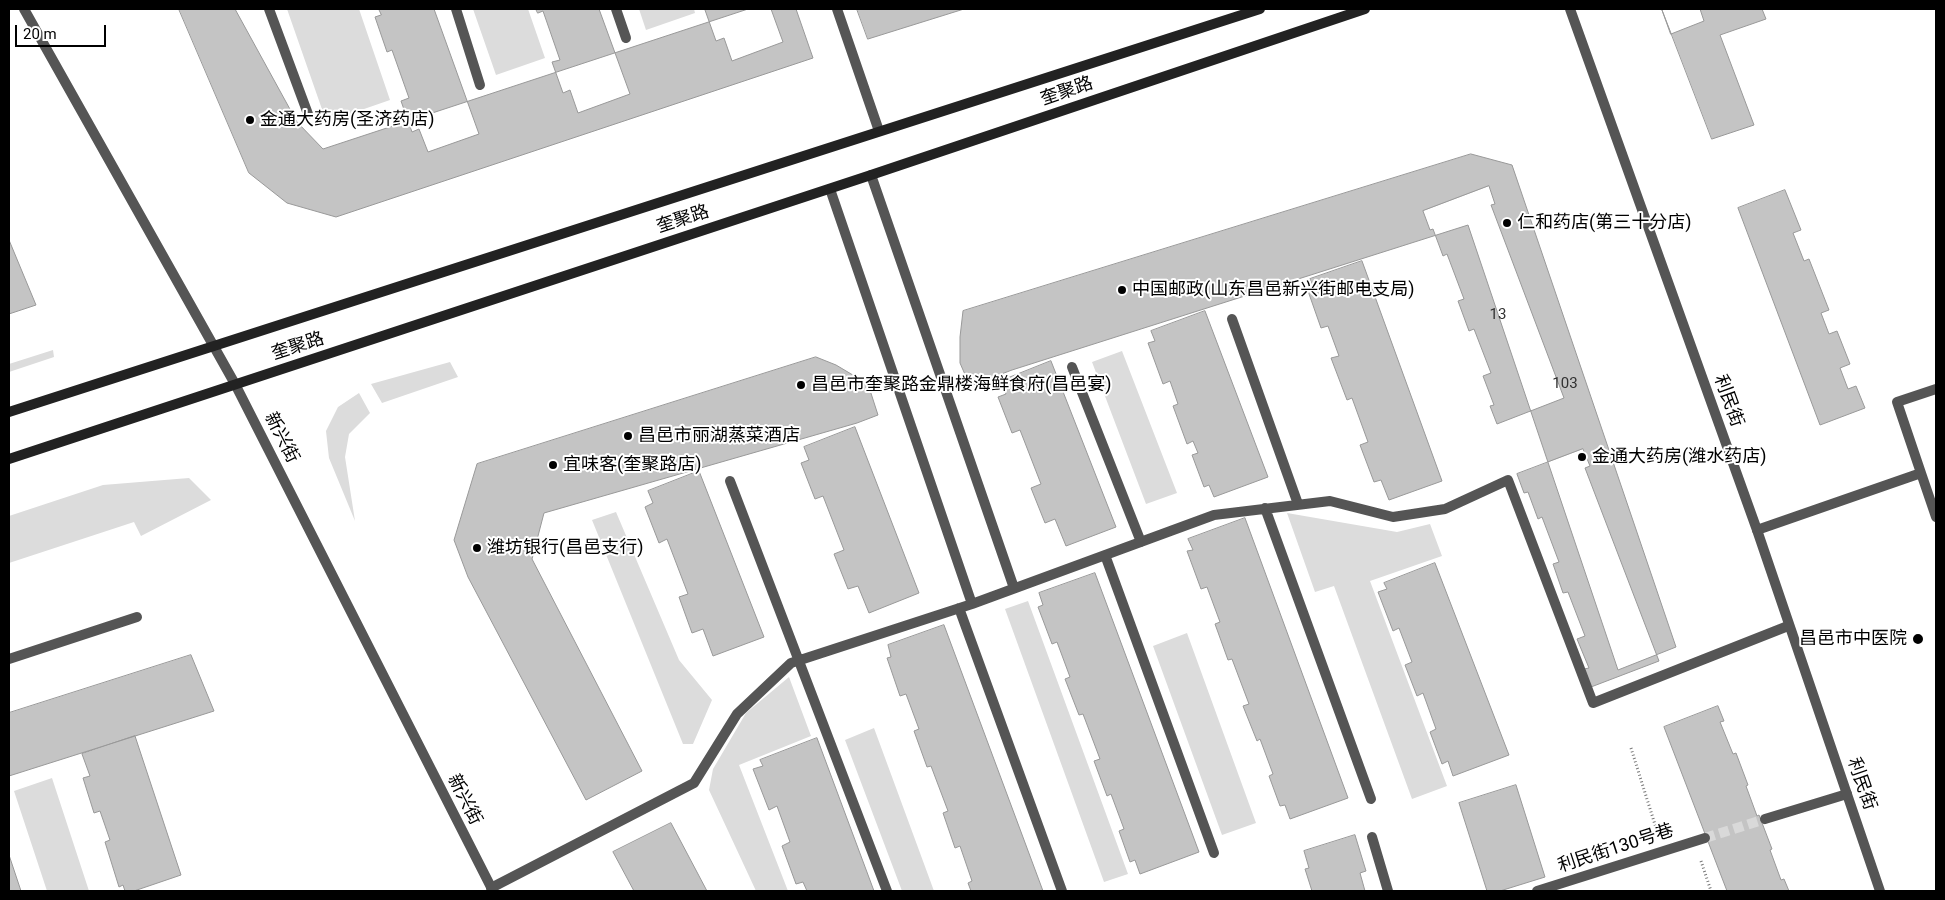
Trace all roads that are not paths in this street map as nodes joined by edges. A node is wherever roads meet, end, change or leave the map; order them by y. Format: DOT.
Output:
graph roads {
  1 [pos="24,9"];
  2 [pos="269,9"];
  3 [pos="456,9"];
  4 [pos="616,9"];
  5 [pos="837,9"];
  6 [pos="1260,9"];
  7 [pos="1365,9"];
  8 [pos="1570,9"];
  9 [pos="626,38"];
  10 [pos="480,84"];
  11 [pos="308,114"];
  12 [pos="879,132"];
  13 [pos="871,175"];
  14 [pos="830,189"];
  15 [pos="1232,319"];
  16 [pos="214,345"];
  17 [pos="1072,367"];
  18 [pos="235,384"];
  19 [pos="1936,388"];
  20 [pos="9,412"];
  21 [pos="9,458"];
  22 [pos="1920,473"];
  23 [pos="730,481"];
  24 [pos="1298,504"];
  25 [pos="1265,508"];
  26 [pos="1936,517"];
  27 [pos="1757,530"];
  28 [pos="1140,542"];
  29 [pos="1105,555"];
  30 [pos="1014,588"];
  31 [pos="972,604"];
  32 [pos="959,608"];
  33 [pos="137,617"];
  34 [pos="1788,626"];
  35 [pos="9,659"];
  36 [pos="799,660"];
  37 [pos="1847,794"];
  38 [pos="1371,799"];
  39 [pos="1765,819"];
  40 [pos="1372,837"];
  41 [pos="1705,838"];
  42 [pos="1214,853"];
  43 [pos="492,890"];
  44 [pos="887,891"];
  45 [pos="1062,891"];
  46 [pos="1388,891"];
  47 [pos="1537,891"];
  48 [pos="1880,891"];
  1 -- 16 [label="street, 新兴街"];
  2 -- 11 [label="street"];
  3 -- 10 [label="street"];
  4 -- 9 [label="street"];
  5 -- 12 [label="street"];
  6 -- 12 [label="main road, 奎聚路"];
  7 -- 13 [label="main road, 奎聚路"];
  8 -- 27 [label="street, 利民街"];
  12 -- 16 [label="main road, 奎聚路"];
  13 -- 14 [label="main road, 奎聚路"];
  13 -- 30 [label="street"];
  14 -- 18 [label="main road, 奎聚路"];
  14 -- 31 [label="street"];
  15 -- 24 [label="street"];
  16 -- 18 [label="street, 新兴街"];
  16 -- 20 [label="main road, 奎聚路"];
  17 -- 28 [label="street"];
  18 -- 21 [label="main road, 奎聚路"];
  18 -- 43 [label="street, 新兴街"];
  19 -- 22 [label="street"];
  22 -- 26 [label="street"];
  22 -- 27 [label="street"];
  23 -- 36 [label="street"];
  24 -- 25 [label="street"];
  24 -- 34 [label="street"];
  25 -- 28 [label="street"];
  25 -- 38 [label="street"];
  27 -- 34 [label="street, 利民街"];
  28 -- 29 [label="street"];
  29 -- 30 [label="street"];
  29 -- 42 [label="street"];
  30 -- 31 [label="street"];
  31 -- 32 [label="street"];
  32 -- 36 [label="street"];
  32 -- 45 [label="street"];
  33 -- 35 [label="street"];
  34 -- 37 [label="street, 利民街"];
  36 -- 43 [label="street"];
  36 -- 44 [label="street"];
  37 -- 39 [label="street"];
  37 -- 48 [label="street, 利民街"];
  40 -- 46 [label="street"];
  41 -- 47 [label="street, 利民街130号巷"];
}
